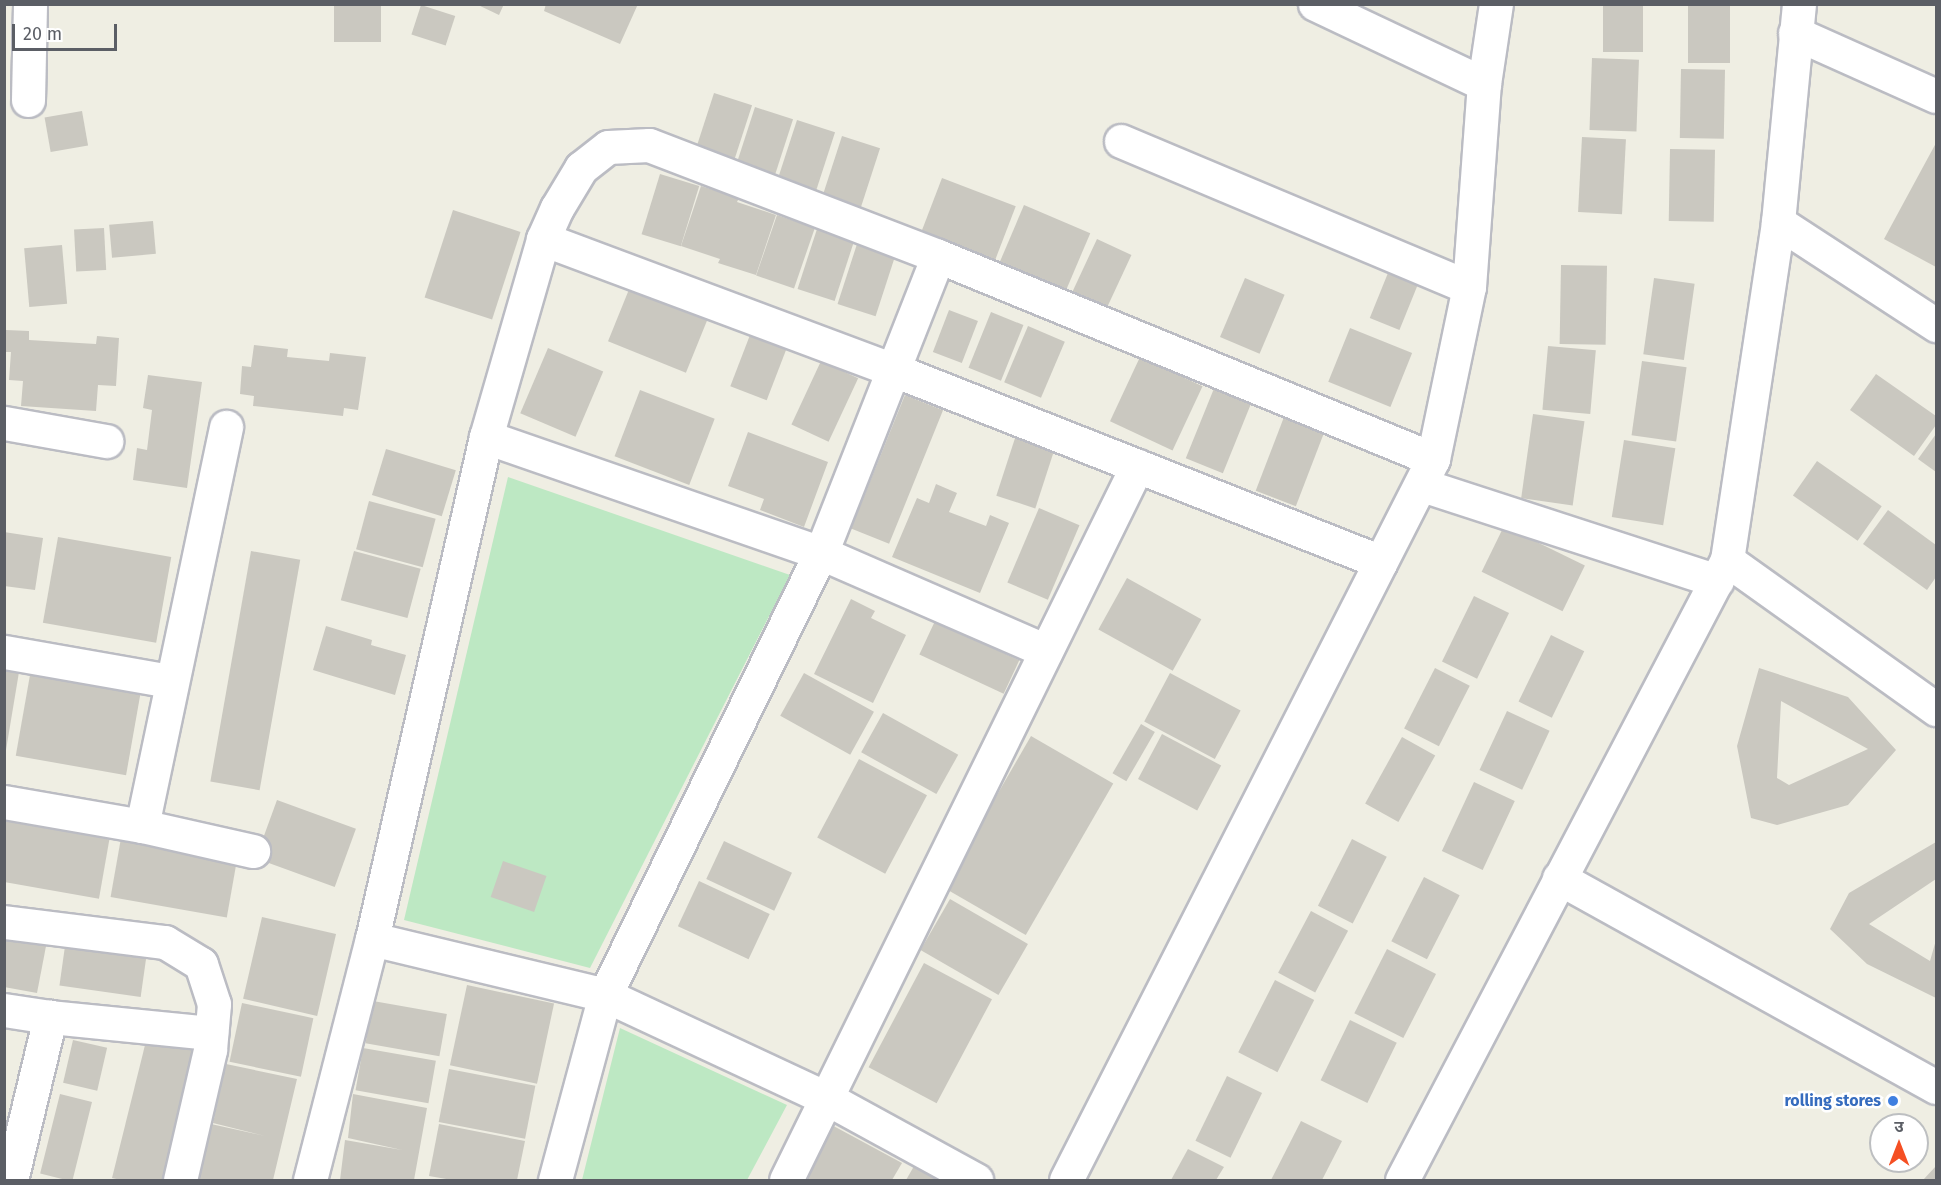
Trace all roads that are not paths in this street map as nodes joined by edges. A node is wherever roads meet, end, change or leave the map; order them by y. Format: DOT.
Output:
graph roads {
  1 [pos="30,4"];
  2 [pos="1315,4"];
  3 [pos="1496,4"];
  4 [pos="1797,19"];
  5 [pos="1484,84"];
  6 [pos="1936,96"];
  7 [pos="28,100"];
  8 [pos="1121,141"];
  9 [pos="1778,222"];
  10 [pos="543,239"];
  11 [pos="938,256"];
  12 [pos="1468,287"];
  13 [pos="1936,325"];
  14 [pos="894,370"];
  15 [pos="4,423"];
  16 [pos="226,427"];
  17 [pos="486,437"];
  18 [pos="106,441"];
  19 [pos="1137,466"];
  20 [pos="1428,472"];
  21 [pos="821,553"];
  22 [pos="1381,562"];
  23 [pos="1722,570"];
  24 [pos="1046,651"];
  25 [pos="4,652"];
  26 [pos="170,681"];
  27 [pos="1936,709"];
  28 [pos="4,802"];
  29 [pos="142,826"];
  30 [pos="253,851"];
  31 [pos="1558,878"];
  32 [pos="4,922"];
  33 [pos="372,939"];
  34 [pos="605,995"];
  35 [pos="4,1010"];
  36 [pos="50,1017"];
  37 [pos="211,1033"];
  38 [pos="1936,1087"];
  39 [pos="828,1099"];
  40 [pos="11,1180"];
  41 [pos="180,1180"];
  42 [pos="310,1180"];
  43 [pos="555,1180"];
  44 [pos="786,1180"];
  45 [pos="976,1180"];
  46 [pos="1066,1180"];
  47 [pos="1402,1180"];
  1 -- 7 [label="street"];
  2 -- 5 [label="street"];
  3 -- 5 [label="street"];
  4 -- 6 [label="street"];
  4 -- 9 [label="street"];
  5 -- 12 [label="street"];
  8 -- 12 [label="street"];
  9 -- 13 [label="street"];
  9 -- 23 [label="street"];
  10 -- 11 [label="street"];
  10 -- 14 [label="street"];
  10 -- 17 [label="street"];
  11 -- 14 [label="street"];
  11 -- 20 [label="street"];
  12 -- 20 [label="street"];
  14 -- 19 [label="street"];
  14 -- 21 [label="street"];
  15 -- 18 [label="street"];
  16 -- 26 [label="street"];
  17 -- 21 [label="street"];
  17 -- 33 [label="street"];
  19 -- 22 [label="street"];
  19 -- 24 [label="street"];
  20 -- 22 [label="street"];
  20 -- 23 [label="street"];
  21 -- 24 [label="street"];
  21 -- 34 [label="street"];
  22 -- 46 [label="street"];
  23 -- 27 [label="street"];
  23 -- 31 [label="street"];
  24 -- 39 [label="street"];
  25 -- 26 [label="street"];
  26 -- 29 [label="street"];
  28 -- 29 [label="street"];
  29 -- 30 [label="street"];
  31 -- 38 [label="street"];
  31 -- 47 [label="street"];
  32 -- 37 [label="street"];
  33 -- 34 [label="street"];
  33 -- 42 [label="street"];
  34 -- 39 [label="street"];
  34 -- 43 [label="street"];
  35 -- 36 [label="street"];
  36 -- 37 [label="street"];
  36 -- 40 [label="street"];
  37 -- 41 [label="street"];
  39 -- 44 [label="street"];
  39 -- 45 [label="street"];
}
